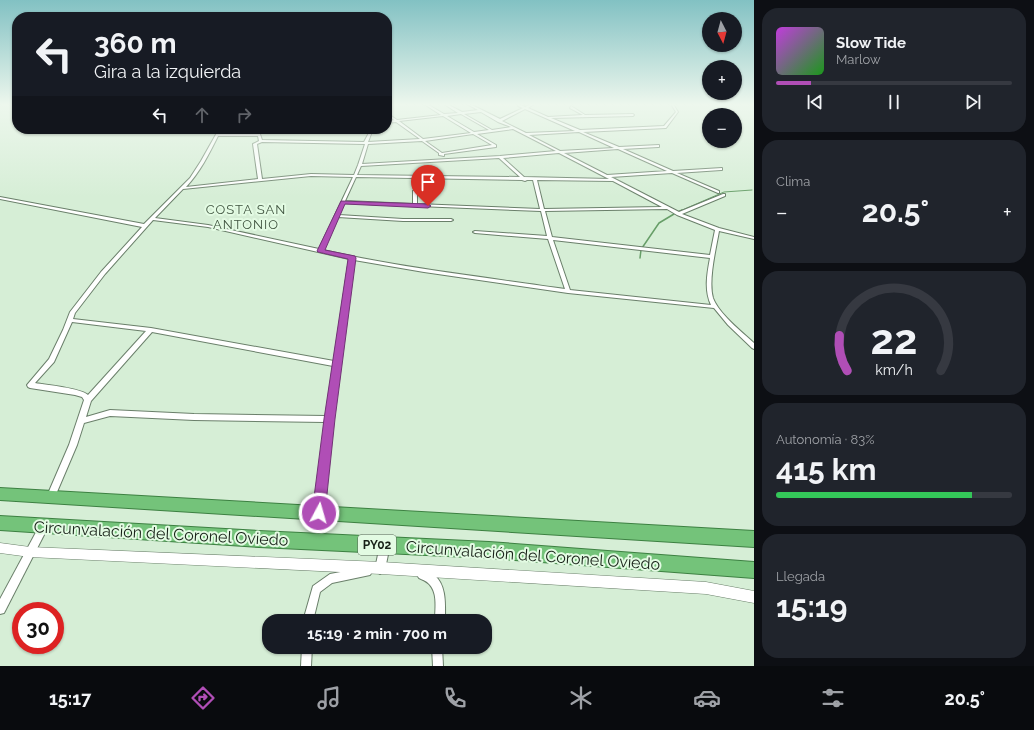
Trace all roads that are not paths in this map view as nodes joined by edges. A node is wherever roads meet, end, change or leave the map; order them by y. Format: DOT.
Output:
graph roads {
  1 [pos="216,135"];
  2 [pos="259,135"];
  3 [pos="369,135"];
  4 [pos="416,135"];
  5 [pos="465,135"];
  6 [pos="476,135"];
  7 [pos="525,135"];
  8 [pos="589,135"];
  9 [pos="423,140"];
  10 [pos="261,141"];
  11 [pos="366,143"];
  12 [pos="658,146"];
  13 [pos="619,149"];
  14 [pos="558,152"];
  15 [pos="440,154"];
  16 [pos="500,157"];
  17 [pos="449,160"];
  18 [pos="360,165"];
  19 [pos="721,169"];
  20 [pos="673,172"];
  21 [pos="606,176"];
  22 [pos="355,177"];
  23 [pos="260,180"];
  24 [pos="525,180"];
  25 [pos="535,180"];
  26 [pos="613,180"];
  27 [pos="183,188"];
  28 [pos="415,191"];
  29 [pos="718,192"];
  30 [pos="724,195"];
  31 [pos="0,198"];
  32 [pos="343,202"];
  33 [pos="415,205"];
  34 [pos="667,208"];
  35 [pos="543,210"];
  36 [pos="678,214"];
  37 [pos="337,216"];
  38 [pos="152,219"];
  39 [pos="451,220"];
  40 [pos="145,226"];
  41 [pos="717,229"];
  42 [pos="475,232"];
  43 [pos="550,238"];
  44 [pos="754,238"];
  45 [pos="320,251"];
  46 [pos="713,257"];
  47 [pos="352,258"];
  48 [pos="568,291"];
  49 [pos="716,307"];
  50 [pos="69,320"];
  51 [pos="151,330"];
  52 [pos="754,347"];
  53 [pos="337,364"];
  54 [pos="88,400"];
  55 [pos="329,419"];
  56 [pos="81,421"];
  57 [pos="0,494"];
  58 [pos="51,496"];
  59 [pos="319,513"];
  60 [pos="0,523"];
  61 [pos="44,526"];
  62 [pos="754,539"];
  63 [pos="384,545"];
  64 [pos="0,548"];
  65 [pos="30,552"];
  66 [pos="381,568"];
  67 [pos="754,570"];
  68 [pos="754,597"];
  69 [pos="0,608"];
  70 [pos="310,614"];
  71 [pos="440,614"];
  72 [pos="307,654"];
  73 [pos="437,654"];
  74 [pos="306,666"];
  75 [pos="438,666"];
  1 -- 27 [label="street"];
  2 -- 10 [label="street"];
  3 -- 11 [label="street"];
  4 -- 9 [label="street"];
  5 -- 9 [label="street"];
  6 -- 15 [label="street"];
  7 -- 14 [label="street"];
  8 -- 13 [label="street"];
  9 -- 11 [label="street"];
  9 -- 15 [label="street"];
  10 -- 11 [label="street"];
  10 -- 23 [label="street"];
  11 -- 18 [label="street"];
  12 -- 13 [label="street"];
  13 -- 14 [label="street"];
  13 -- 20 [label="street"];
  14 -- 16 [label="street"];
  14 -- 21 [label="street"];
  15 -- 17 [label="street"];
  16 -- 17 [label="street"];
  16 -- 24 [label="street"];
  17 -- 18 [label="street"];
  18 -- 22 [label="street"];
  19 -- 20 [label="street"];
  20 -- 21 [label="street"];
  20 -- 29 [label="street"];
  21 -- 26 [label="street"];
  22 -- 23 [label="street"];
  22 -- 24 [label="street"];
  22 -- 32 [label="street"];
  23 -- 27 [label="street"];
  24 -- 25 [label="street"];
  25 -- 26 [label="street"];
  25 -- 35 [label="street"];
  26 -- 34 [label="street"];
  27 -- 38 [label="street"];
  28 -- 33 [label="street"];
  30 -- 36 [label="street"];
  31 -- 40 [label="street"];
  32 -- 33 [label="street"];
  32 -- 37 [label="street"];
  33 -- 35 [label="street"];
  34 -- 35 [label="street"];
  34 -- 36 [label="street"];
  35 -- 43 [label="street"];
  36 -- 41 [label="street"];
  37 -- 39 [label="street"];
  37 -- 45 [label="street"];
  38 -- 40 [label="street"];
  38 -- 45 [label="street"];
  40 -- 50 [label="street"];
  41 -- 44 [label="street"];
  41 -- 46 [label="street"];
  42 -- 43 [label="street"];
  43 -- 46 [label="street"];
  43 -- 48 [label="street"];
  45 -- 47 [label="street"];
  46 -- 49 [label="street"];
  47 -- 48 [label="street"];
  47 -- 53 [label="street"];
  48 -- 49 [label="street"];
  49 -- 52 [label="street"];
  50 -- 51 [label="street"];
  50 -- 54 [label="street"];
  51 -- 53 [label="street"];
  51 -- 54 [label="street"];
  53 -- 55 [label="street"];
  54 -- 56 [label="street"];
  55 -- 56 [label="street"];
  55 -- 59 [label="street"];
  56 -- 58 [label="street"];
  57 -- 58 [label="highway, Circunvalación del Coronel Oviedo / PY02"];
  58 -- 59 [label="highway, Circunvalación del Coronel Oviedo / PY02"];
  59 -- 62 [label="highway, Circunvalación del Coronel Oviedo / PY02"];
  60 -- 61 [label="highway, Circunvalación del Coronel Oviedo / PY02"];
  61 -- 63 [label="highway, Circunvalación del Coronel Oviedo / PY02"];
  61 -- 65 [label="street"];
  63 -- 66 [label="street"];
  63 -- 67 [label="highway, Circunvalación del Coronel Oviedo / PY02"];
  64 -- 65 [label="street"];
  65 -- 66 [label="street"];
  65 -- 69 [label="street"];
  66 -- 68 [label="street"];
  66 -- 70 [label="street"];
  66 -- 71 [label="street"];
  72 -- 74 [label="street"];
  73 -- 75 [label="street"];
}
